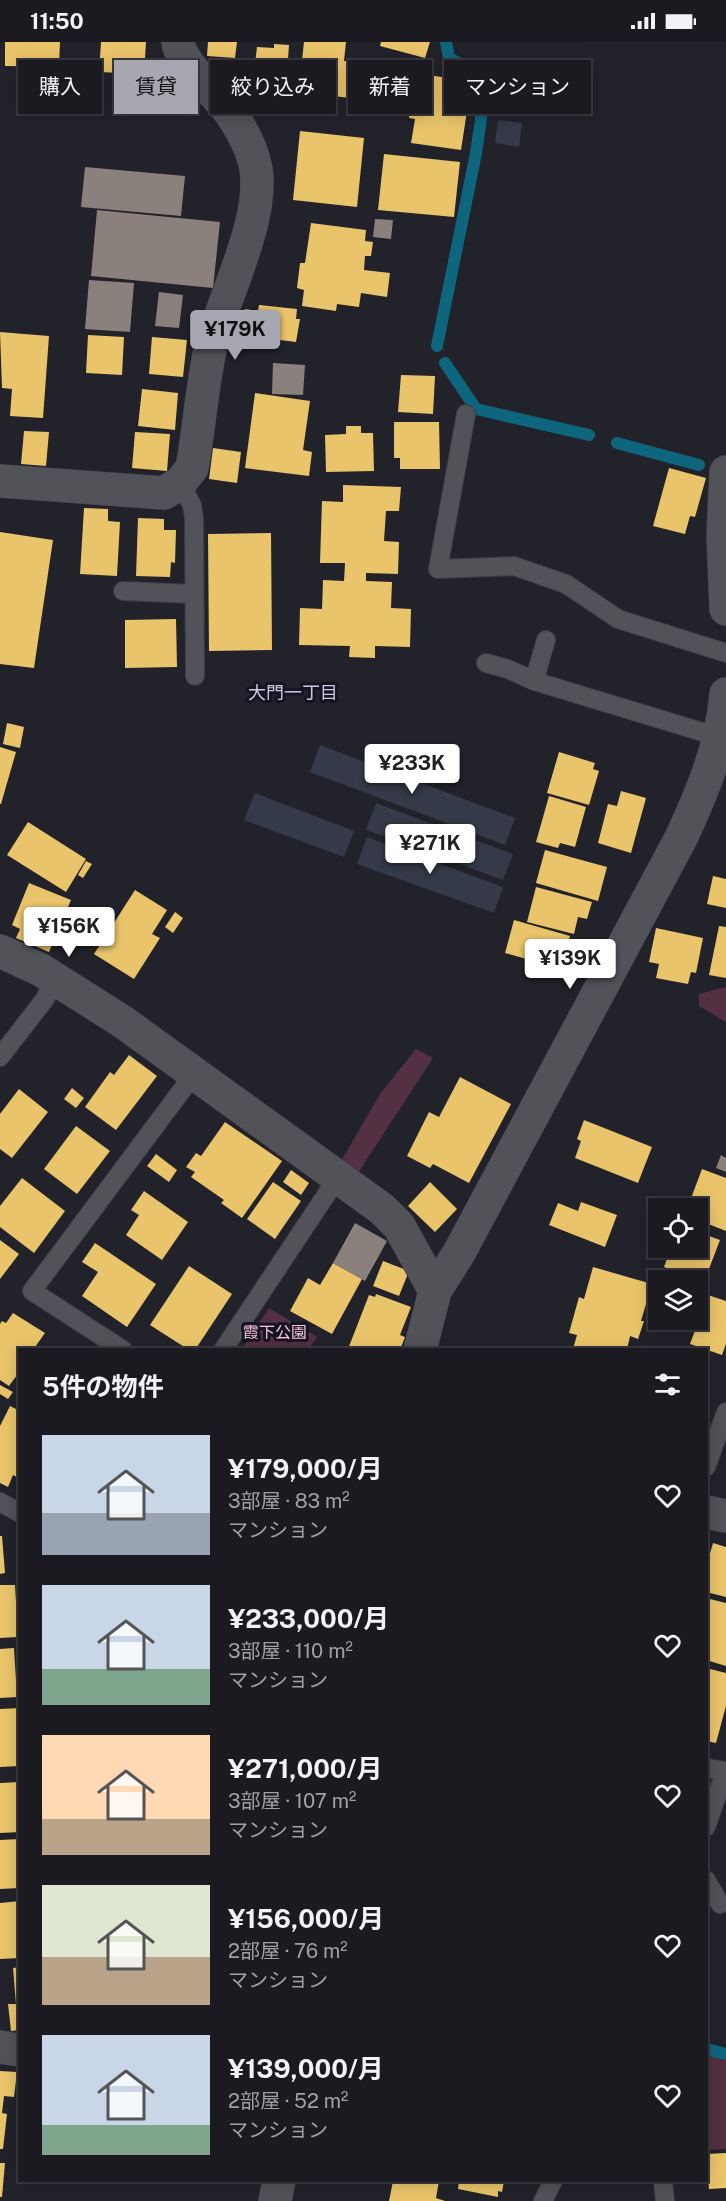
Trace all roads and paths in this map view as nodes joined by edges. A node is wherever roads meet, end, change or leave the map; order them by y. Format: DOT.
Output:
graph roads {
  1 [pos="178,42"];
  2 [pos="466,414"];
  3 [pos="726,472"];
  4 [pos="0,481"];
  5 [pos="180,483"];
  6 [pos="123,591"];
  7 [pos="194,594"];
  8 [pos="726,609"];
  9 [pos="546,640"];
  10 [pos="726,653"];
  11 [pos="486,663"];
  12 [pos="195,675"];
  13 [pos="534,681"];
  14 [pos="726,694"];
  15 [pos="719,736"];
  16 [pos="0,951"];
  17 [pos="54,979"];
  18 [pos="0,1057"];
  19 [pos="194,1074"];
  20 [pos="338,1177"];
  21 [pos="435,1291"];
  22 [pos="120,1348"];
  23 [pos="224,1348"];
  24 [pos="421,1348"];
  25 [pos="726,1412"];
  26 [pos="708,1462"];
  27 [pos="0,1502"];
  28 [pos="18,1512"];
  29 [pos="708,1512"];
  30 [pos="726,1516"];
  31 [pos="708,1768"];
  32 [pos="726,1772"];
  33 [pos="708,1822"];
  34 [pos="708,1883"];
  35 [pos="720,1904"];
  36 [pos="0,2047"];
  37 [pos="18,2050"];
  38 [pos="279,2182"];
  39 [pos="552,2182"];
  40 [pos="663,2182"];
  41 [pos="275,2201"];
  42 [pos="543,2201"];
  43 [pos="665,2201"];
  1 -- 5 [label="street"];
  2 -- 10 [label="lane"];
  3 -- 8 [label="street"];
  4 -- 5 [label="street"];
  5 -- 7 [label="lane"];
  6 -- 7 [label="lane"];
  7 -- 12 [label="lane"];
  9 -- 13 [label="lane"];
  11 -- 13 [label="lane"];
  13 -- 15 [label="lane"];
  14 -- 15 [label="street"];
  15 -- 21 [label="street"];
  16 -- 17 [label="street"];
  17 -- 18 [label="lane"];
  17 -- 19 [label="street"];
  19 -- 20 [label="street"];
  19 -- 22 [label="lane"];
  20 -- 21 [label="street"];
  20 -- 23 [label="lane"];
  21 -- 24 [label="street"];
  25 -- 26 [label="lane"];
  27 -- 28 [label="lane"];
  29 -- 30 [label="street"];
  31 -- 32 [label="lane"];
  32 -- 33 [label="lane"];
  34 -- 35 [label="lane"];
  36 -- 37 [label="street"];
  38 -- 41 [label="street"];
  39 -- 42 [label="lane"];
  40 -- 43 [label="lane"];
}
